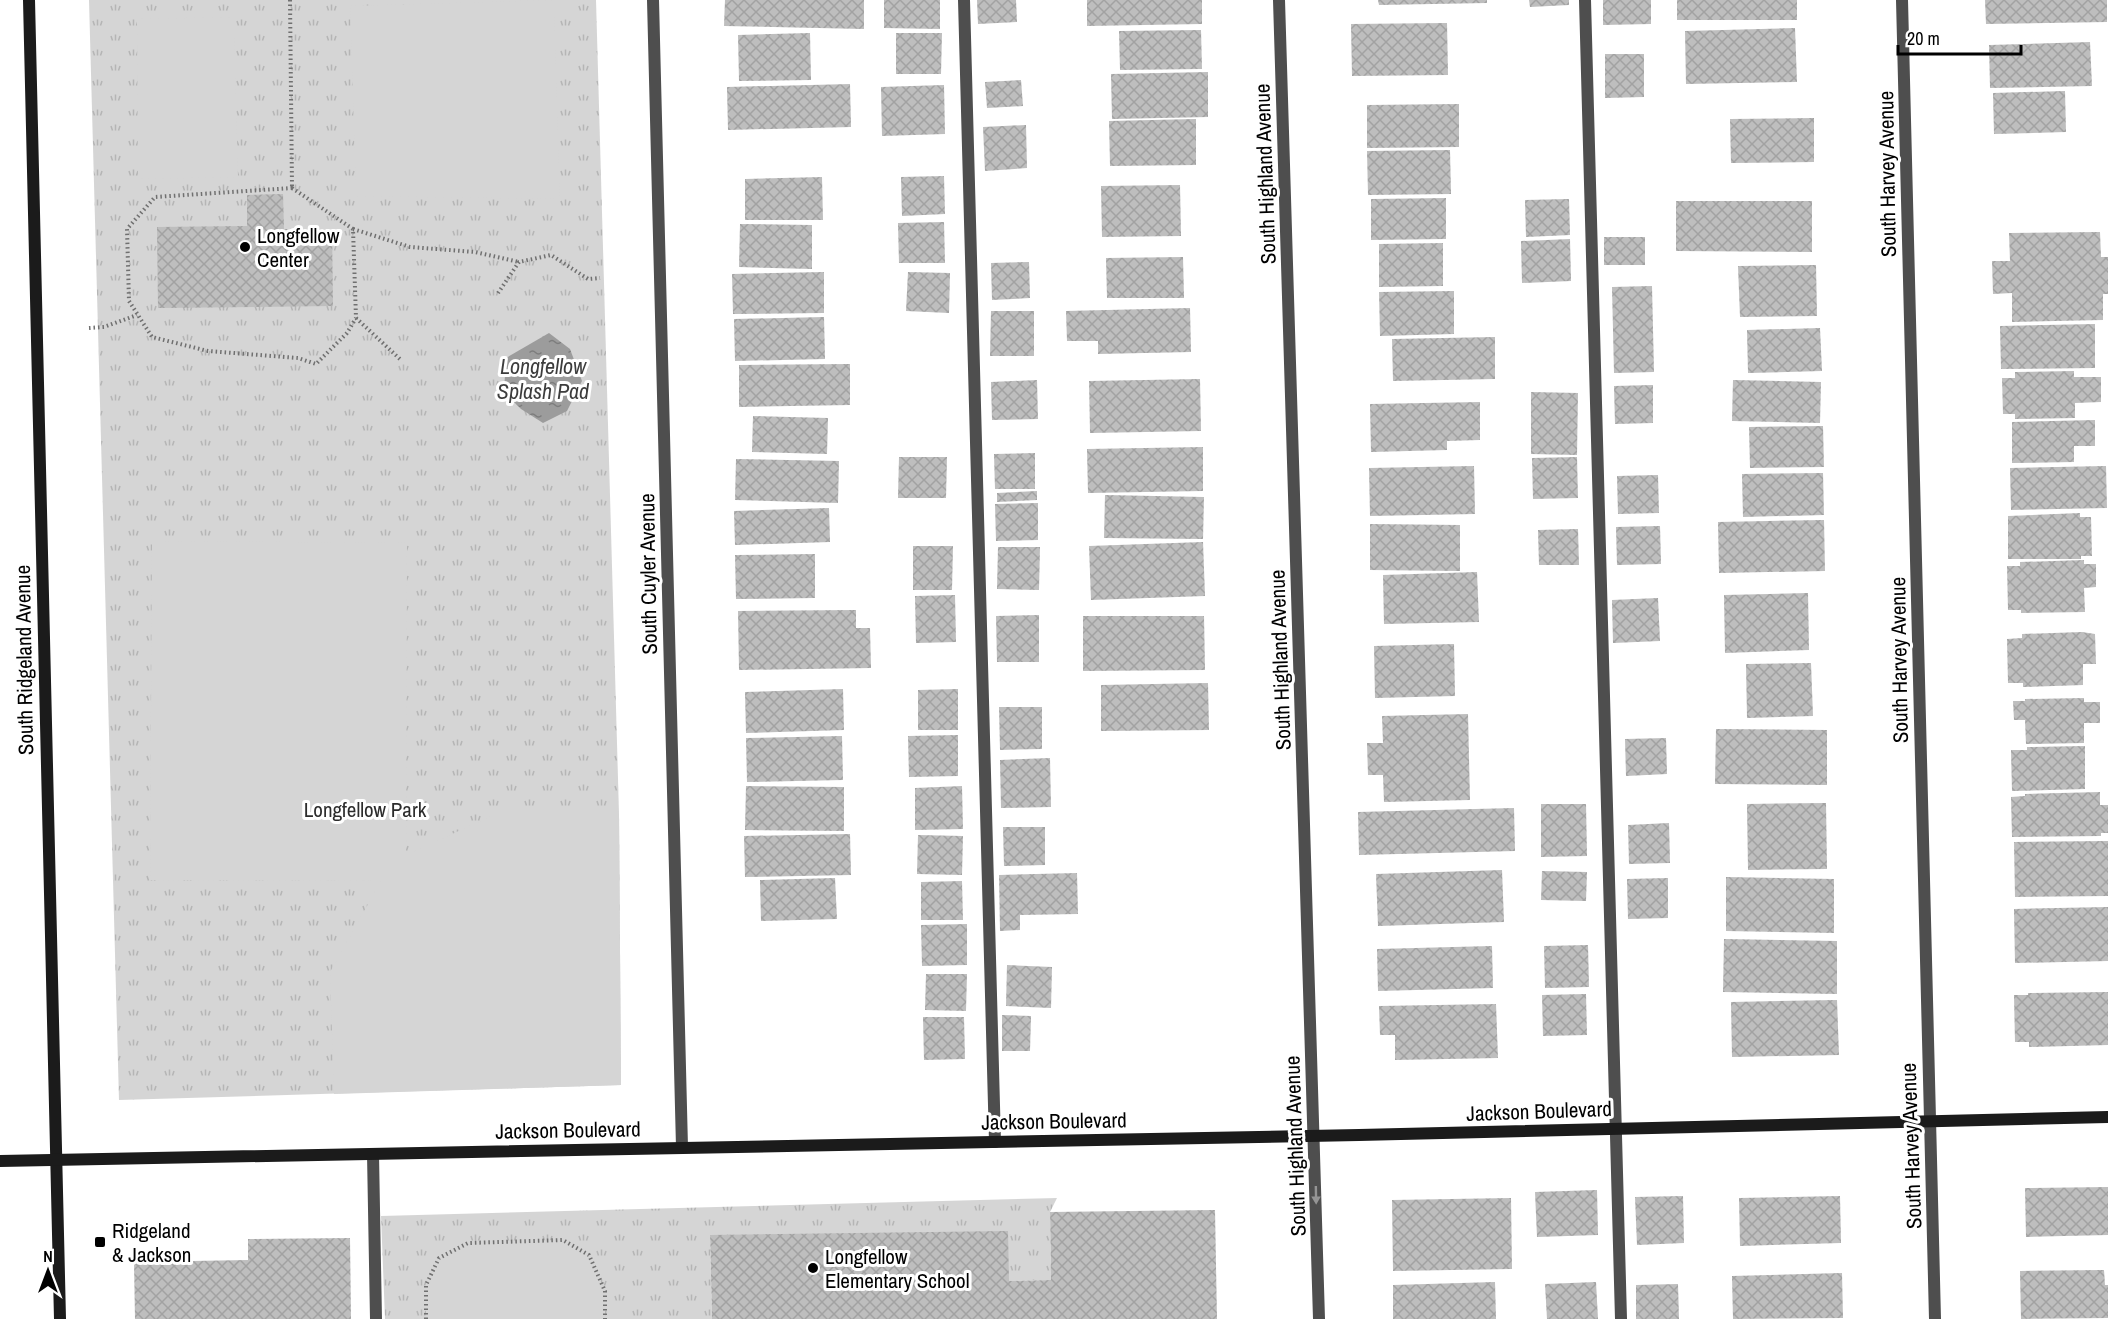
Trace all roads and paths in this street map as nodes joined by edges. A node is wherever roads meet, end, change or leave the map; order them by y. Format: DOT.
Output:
graph roads {
  1 [pos="29,0"];
  2 [pos="290,0"];
  3 [pos="653,0"];
  4 [pos="964,0"];
  5 [pos="1279,0"];
  6 [pos="1586,0"];
  7 [pos="1902,0"];
  8 [pos="292,188"];
  9 [pos="353,229"];
  10 [pos="519,262"];
  11 [pos="600,278"];
  12 [pos="498,293"];
  13 [pos="137,315"];
  14 [pos="356,318"];
  15 [pos="89,328"];
  16 [pos="402,361"];
  17 [pos="2108,1117"];
  18 [pos="1930,1120"];
  19 [pos="1616,1129"];
  20 [pos="1314,1136"];
  21 [pos="995,1142"];
  22 [pos="682,1147"];
  23 [pos="373,1154"];
  24 [pos="56,1160"];
  25 [pos="0,1161"];
  26 [pos="60,1319"];
  27 [pos="376,1319"];
  28 [pos="426,1319"];
  29 [pos="605,1319"];
  30 [pos="1319,1319"];
  31 [pos="1621,1319"];
  32 [pos="1935,1319"];
  1 -- 24 [label="street, South Ridgeland Avenue"];
  2 -- 8 [label="path"];
  3 -- 22 [label="street, South Cuyler Avenue"];
  4 -- 21 [label="street"];
  5 -- 20 [label="street, South Highland Avenue"];
  6 -- 19 [label="street"];
  7 -- 18 [label="street, South Harvey Avenue"];
  8 -- 9 [label="path"];
  8 -- 13 [label="path"];
  9 -- 10 [label="path"];
  9 -- 14 [label="path"];
  10 -- 11 [label="path"];
  10 -- 12 [label="path"];
  13 -- 14 [label="path"];
  13 -- 15 [label="path"];
  14 -- 16 [label="path"];
  17 -- 18 [label="street, Jackson Boulevard"];
  18 -- 19 [label="street, Jackson Boulevard"];
  18 -- 32 [label="street, South Harvey Avenue"];
  19 -- 20 [label="street, Jackson Boulevard"];
  19 -- 31 [label="street"];
  20 -- 21 [label="street, Jackson Boulevard"];
  20 -- 30 [label="street, South Highland Avenue, one-way"];
  21 -- 22 [label="street, Jackson Boulevard"];
  22 -- 23 [label="street, Jackson Boulevard"];
  23 -- 24 [label="street, Jackson Boulevard"];
  23 -- 27 [label="street"];
  24 -- 25 [label="street, Jackson Boulevard"];
  24 -- 26 [label="street, South Ridgeland Avenue"];
  28 -- 29 [label="path"];
}
